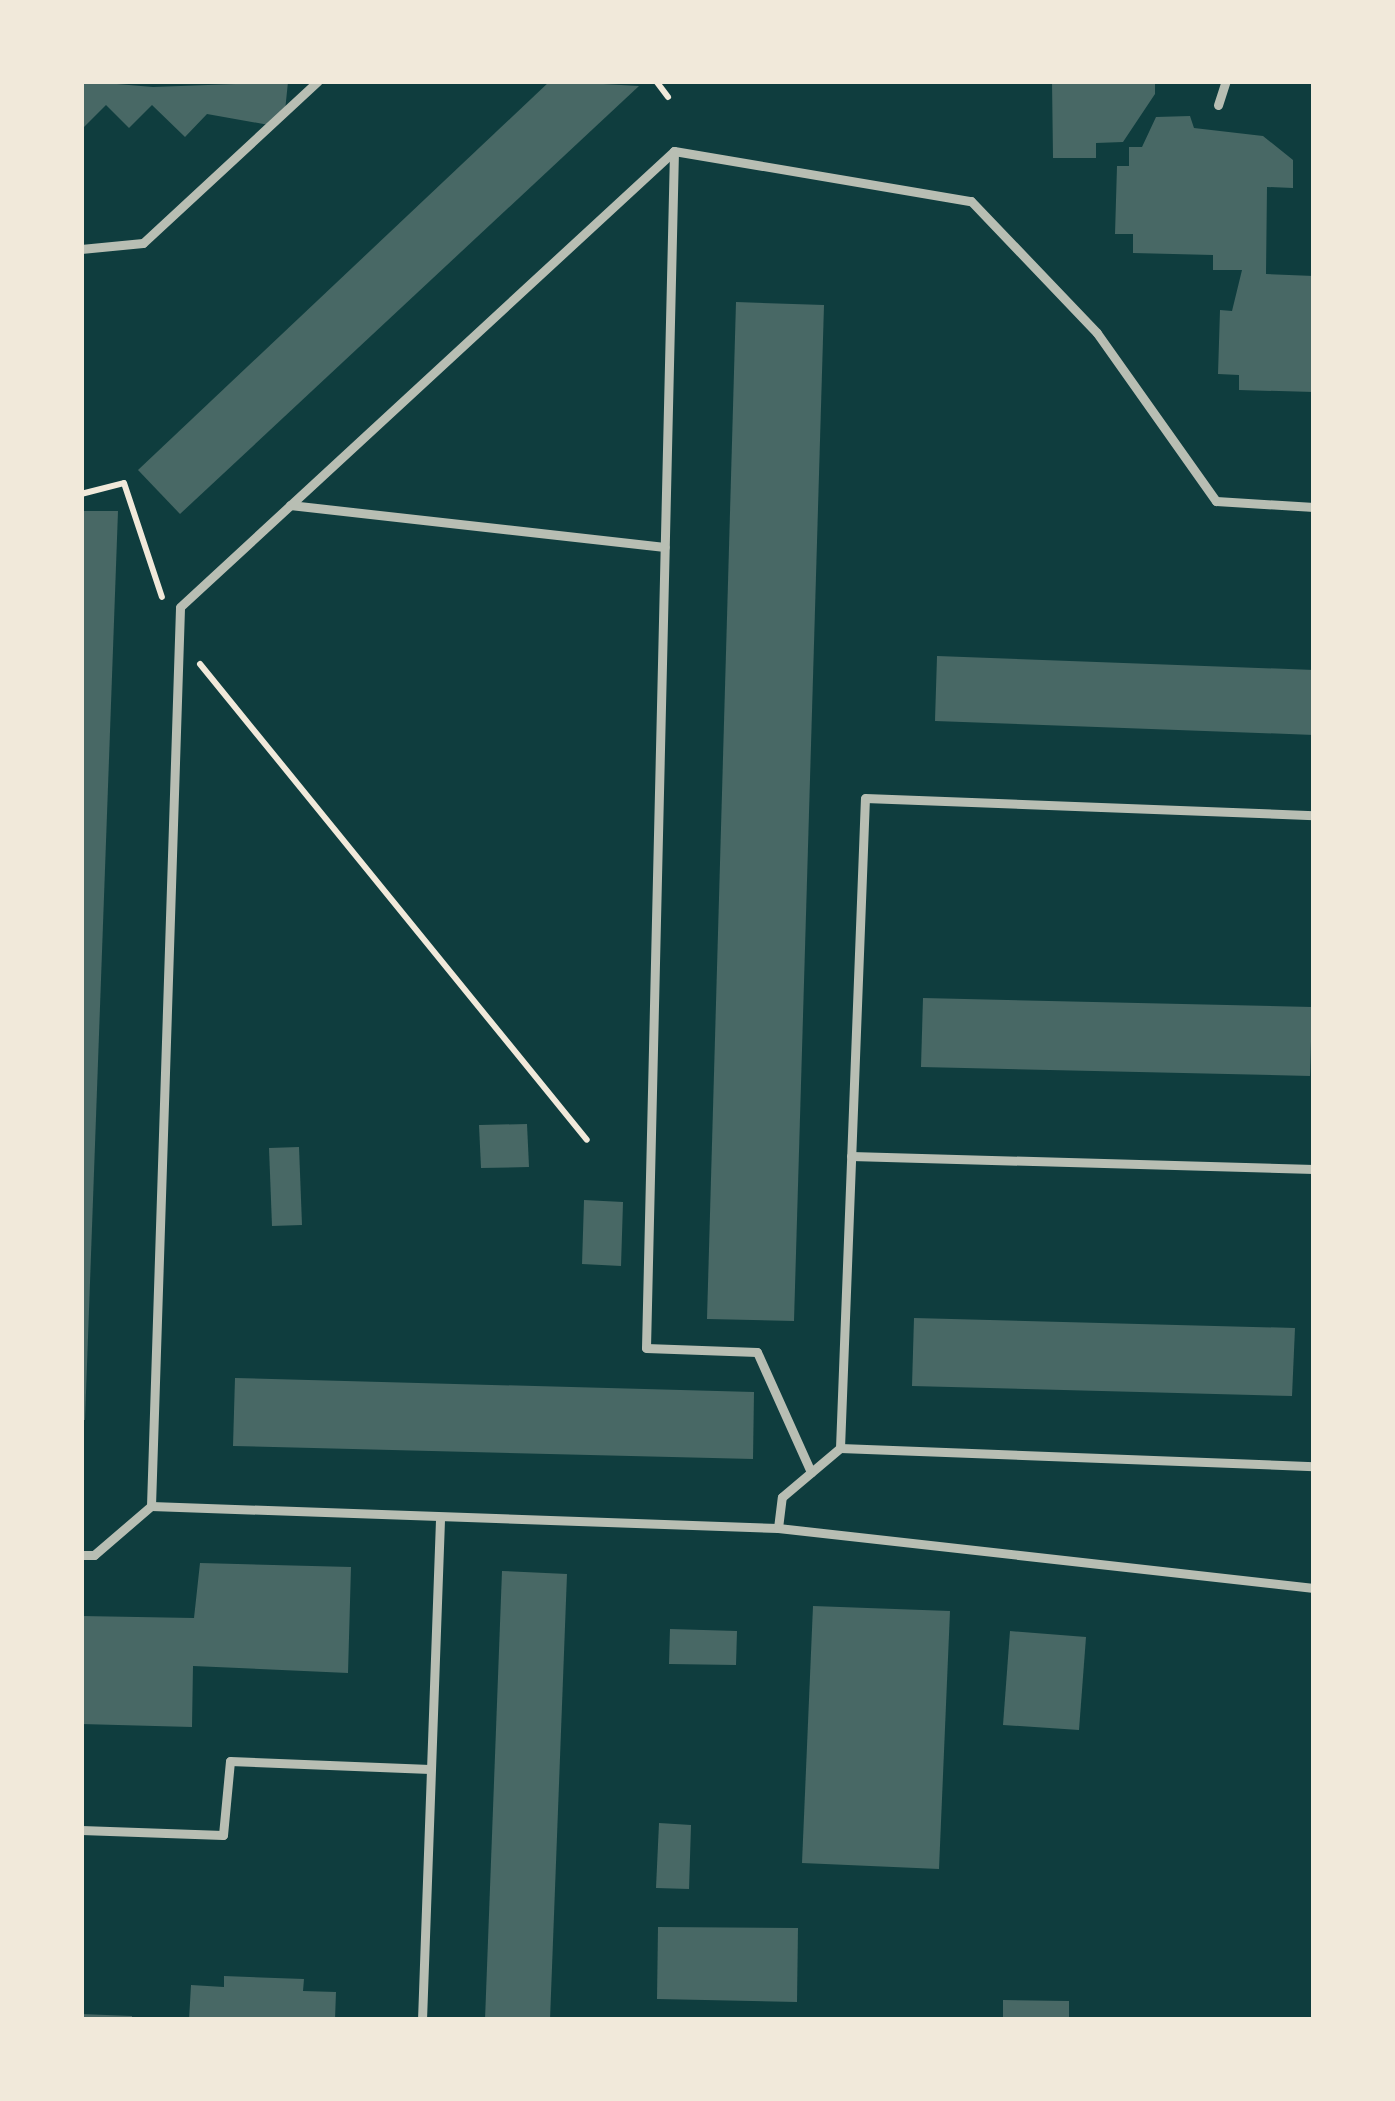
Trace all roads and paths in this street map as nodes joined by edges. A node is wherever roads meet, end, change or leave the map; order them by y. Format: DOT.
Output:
graph roads {
  1 [pos="318,81"];
  2 [pos="656,81"];
  3 [pos="1226,81"];
  4 [pos="668,97"];
  5 [pos="1218,105"];
  6 [pos="674,152"];
  7 [pos="81,249"];
  8 [pos="81,494"];
  9 [pos="290,505"];
  10 [pos="1314,507"];
  11 [pos="664,547"];
  12 [pos="179,646"];
  13 [pos="1314,815"];
  14 [pos="587,1140"];
  15 [pos="851,1156"];
  16 [pos="1314,1169"];
  17 [pos="840,1448"];
  18 [pos="1314,1466"];
  19 [pos="811,1472"];
  20 [pos="151,1506"];
  21 [pos="440,1519"];
  22 [pos="778,1528"];
  23 [pos="81,1555"];
  24 [pos="1314,1588"];
  25 [pos="430,1769"];
  26 [pos="81,1830"];
  27 [pos="422,2020"];
  1 -- 7 [label="lane"];
  2 -- 4 [label="path"];
  3 -- 5 [label="lane"];
  6 -- 9 [label="lane"];
  6 -- 10 [label="lane"];
  6 -- 11 [label="lane"];
  8 -- 12 [label="path"];
  9 -- 11 [label="lane"];
  9 -- 12 [label="lane"];
  11 -- 19 [label="lane"];
  12 -- 14 [label="path"];
  12 -- 20 [label="lane"];
  13 -- 15 [label="lane"];
  15 -- 16 [label="lane"];
  15 -- 17 [label="lane"];
  17 -- 18 [label="lane"];
  17 -- 19 [label="lane"];
  19 -- 22 [label="lane"];
  20 -- 21 [label="lane"];
  20 -- 23 [label="lane"];
  21 -- 22 [label="lane"];
  21 -- 25 [label="lane"];
  22 -- 24 [label="lane"];
  25 -- 26 [label="lane"];
  25 -- 27 [label="lane"];
}
